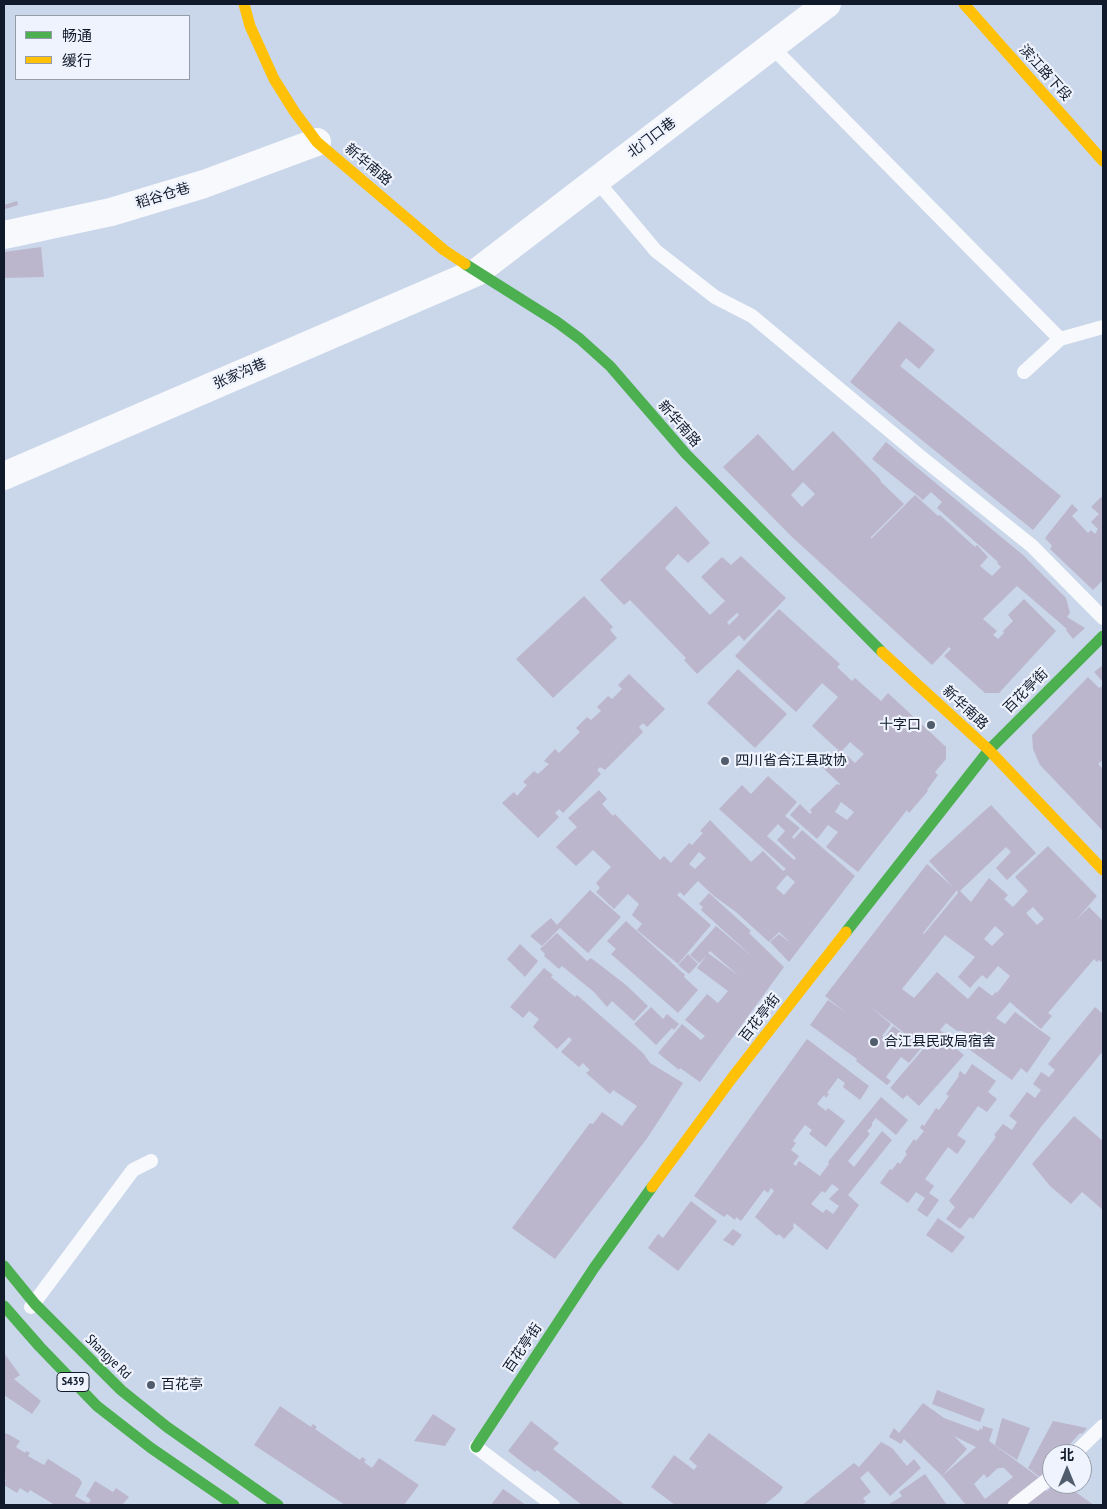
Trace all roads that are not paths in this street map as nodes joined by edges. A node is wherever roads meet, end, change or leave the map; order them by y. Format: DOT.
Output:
graph roads {
  1 [pos="244,4"];
  2 [pos="827,4"];
  3 [pos="964,4"];
  4 [pos="772,47"];
  5 [pos="317,142"];
  6 [pos="1103,161"];
  7 [pos="597,181"];
  8 [pos="4,235"];
  9 [pos="477,272"];
  10 [pos="1103,327"];
  11 [pos="1060,339"];
  12 [pos="1024,372"];
  13 [pos="4,476"];
  14 [pos="1103,618"];
  15 [pos="1103,636"];
  16 [pos="989,750"];
  17 [pos="1103,870"];
  18 [pos="151,1161"];
  19 [pos="4,1266"];
  20 [pos="34,1304"];
  21 [pos="4,1306"];
  22 [pos="16,1321"];
  23 [pos="72,1361"];
  24 [pos="1103,1426"];
  25 [pos="1084,1444"];
  26 [pos="476,1447"];
  27 [pos="1042,1484"];
  28 [pos="234,1505"];
  29 [pos="278,1505"];
  30 [pos="552,1505"];
  31 [pos="1015,1505"];
  1 -- 5 [label="street, 新华南路"];
  2 -- 4 [label="street, 北门口巷"];
  3 -- 6 [label="street, 滨江路下段"];
  4 -- 7 [label="street, 北门口巷"];
  4 -- 11 [label="lane"];
  5 -- 8 [label="street, 稻谷仓巷"];
  5 -- 9 [label="street, 新华南路"];
  7 -- 9 [label="street, 北门口巷"];
  7 -- 14 [label="lane"];
  9 -- 13 [label="street, 张家沟巷"];
  9 -- 16 [label="street, 新华南路"];
  10 -- 11 [label="lane"];
  11 -- 12 [label="lane"];
  15 -- 16 [label="street, 百花亭街"];
  16 -- 17 [label="street, 新华南路"];
  16 -- 26 [label="street, 百花亭街"];
  18 -- 20 [label="lane"];
  19 -- 20 [label="street, Shangye Rd / S439"];
  20 -- 22 [label="lane"];
  20 -- 23 [label="street, Shangye Rd / S439"];
  21 -- 22 [label="street, Shangye Rd / S439"];
  22 -- 23 [label="street, Shangye Rd / S439"];
  23 -- 28 [label="street, Shangye Rd / S439"];
  23 -- 29 [label="street, Shangye Rd / S439"];
  24 -- 25 [label="lane"];
  26 -- 30 [label="lane"];
  27 -- 31 [label="lane"];
}
